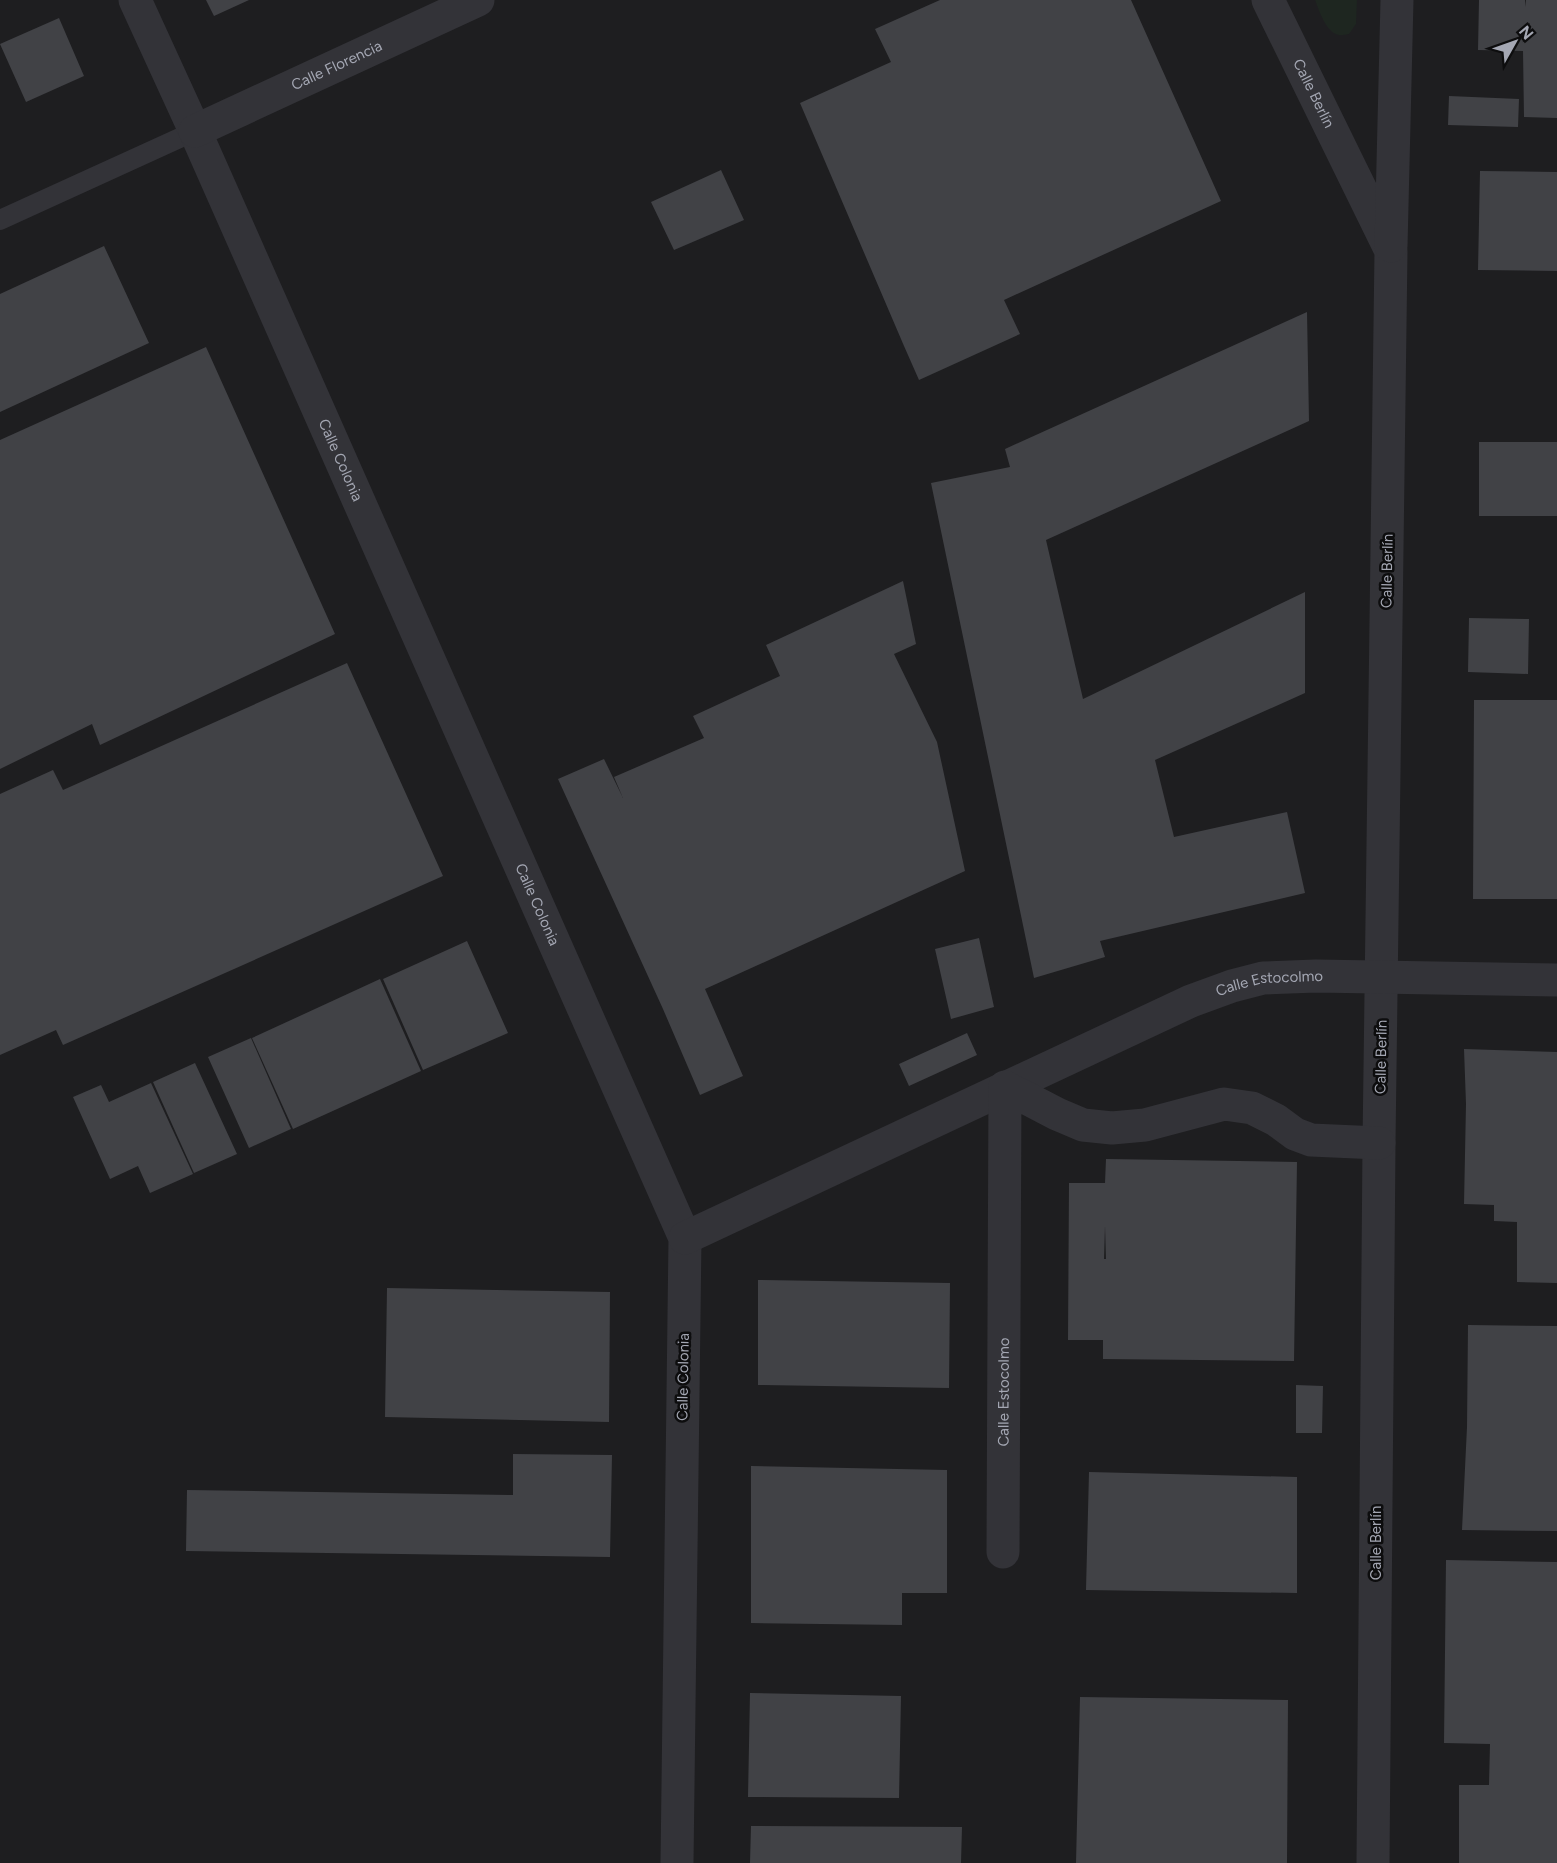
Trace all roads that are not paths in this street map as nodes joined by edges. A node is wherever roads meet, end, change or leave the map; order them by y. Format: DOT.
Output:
graph roads {
  1 [pos="135,0"];
  2 [pos="478,0"];
  3 [pos="1268,0"];
  4 [pos="1397,0"];
  5 [pos="195,131"];
  6 [pos="0,220"];
  7 [pos="1391,251"];
  8 [pos="1382,977"];
  9 [pos="1557,980"];
  10 [pos="1005,1088"];
  11 [pos="1379,1143"];
  12 [pos="685,1238"];
  13 [pos="1004,1552"];
  14 [pos="677,1863"];
  15 [pos="1373,1863"];
  1 -- 5 [label="street, Calle Colonia"];
  2 -- 5 [label="street, Calle Florencia"];
  3 -- 7 [label="street, Calle Berlín"];
  4 -- 7 [label="street, Calle Berlín"];
  5 -- 6 [label="lane"];
  5 -- 12 [label="street, Calle Colonia"];
  7 -- 8 [label="street, Calle Berlín"];
  8 -- 9 [label="street, Calle Estocolmo"];
  8 -- 10 [label="street, Calle Estocolmo"];
  8 -- 11 [label="street, Calle Berlín"];
  10 -- 11 [label="street"];
  10 -- 12 [label="street, Calle Estocolmo"];
  10 -- 13 [label="street, Calle Estocolmo"];
  11 -- 15 [label="street, Calle Berlín"];
  12 -- 14 [label="street, Calle Colonia"];
}
